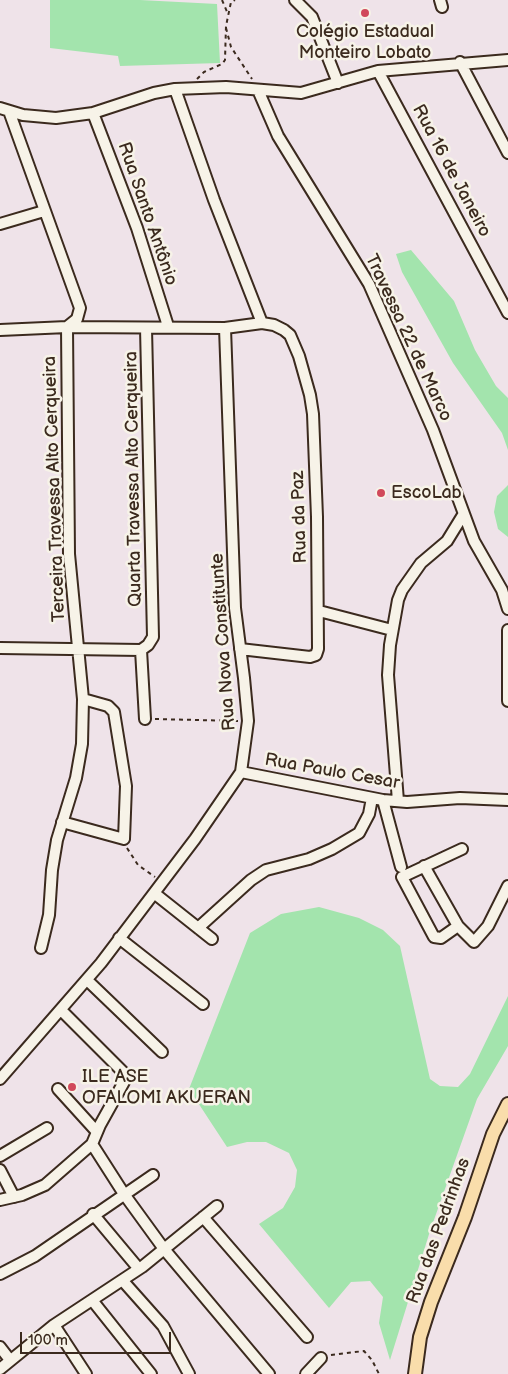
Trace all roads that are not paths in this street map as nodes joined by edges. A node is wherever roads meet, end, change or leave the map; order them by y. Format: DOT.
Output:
graph roads {
  1 [pos="295,0"];
  2 [pos="508,60"];
  3 [pos="460,62"];
  4 [pos="378,71"];
  5 [pos="338,83"];
  6 [pos="175,89"];
  7 [pos="258,90"];
  8 [pos="4,109"];
  9 [pos="93,113"];
  10 [pos="508,153"];
  11 [pos="44,211"];
  12 [pos="0,224"];
  13 [pos="508,313"];
  14 [pos="262,323"];
  15 [pos="168,326"];
  16 [pos="67,327"];
  17 [pos="146,328"];
  18 [pos="225,328"];
  19 [pos="0,330"];
  20 [pos="463,515"];
  21 [pos="508,609"];
  22 [pos="319,611"];
  23 [pos="392,630"];
  24 [pos="508,630"];
  25 [pos="0,648"];
  26 [pos="240,649"];
  27 [pos="77,650"];
  28 [pos="141,650"];
  29 [pos="83,699"];
  30 [pos="508,701"];
  31 [pos="145,719"];
  32 [pos="241,772"];
  33 [pos="372,798"];
  34 [pos="383,800"];
  35 [pos="508,800"];
  36 [pos="398,801"];
  37 [pos="62,822"];
  38 [pos="462,849"];
  39 [pos="424,866"];
  40 [pos="402,871"];
  41 [pos="508,886"];
  42 [pos="154,893"];
  43 [pos="458,926"];
  44 [pos="198,928"];
  45 [pos="120,938"];
  46 [pos="212,939"];
  47 [pos="41,948"];
  48 [pos="87,980"];
  49 [pos="203,1004"];
  50 [pos="61,1010"];
  51 [pos="162,1052"];
  52 [pos="0,1079"];
  53 [pos="58,1089"];
  54 [pos="508,1104"];
  55 [pos="47,1128"];
  56 [pos="97,1132"];
  57 [pos="92,1144"];
  58 [pos="0,1156"];
  59 [pos="0,1170"];
  60 [pos="152,1175"];
  61 [pos="124,1194"];
  62 [pos="14,1197"];
  63 [pos="0,1200"];
  64 [pos="217,1206"];
  65 [pos="93,1214"];
  66 [pos="203,1217"];
  67 [pos="164,1250"];
  68 [pos="139,1269"];
  69 [pos="0,1274"];
  70 [pos="123,1281"];
  71 [pos="92,1300"];
  72 [pos="54,1325"];
  73 [pos="307,1337"];
  74 [pos="0,1347"];
  75 [pos="321,1358"];
  76 [pos="10,1360"];
  77 [pos="0,1369"];
  78 [pos="86,1374"];
  79 [pos="151,1374"];
  80 [pos="190,1374"];
  81 [pos="269,1374"];
  82 [pos="306,1374"];
  83 [pos="415,1374"];
  1 -- 5 [label="street"];
  2 -- 3 [label="street"];
  3 -- 4 [label="street"];
  3 -- 10 [label="street"];
  4 -- 5 [label="street"];
  4 -- 13 [label="street, Rua 16 de Janeiro"];
  5 -- 7 [label="street"];
  6 -- 7 [label="street"];
  6 -- 9 [label="street"];
  6 -- 14 [label="street"];
  7 -- 20 [label="street, Travessa 22 de Marco"];
  8 -- 9 [label="street"];
  8 -- 11 [label="street"];
  9 -- 15 [label="street, Rua Santo Antônio"];
  11 -- 12 [label="street"];
  11 -- 16 [label="street"];
  14 -- 18 [label="street"];
  14 -- 22 [label="street, Rua da Paz"];
  15 -- 17 [label="street"];
  15 -- 18 [label="street"];
  16 -- 17 [label="street"];
  16 -- 19 [label="street"];
  16 -- 27 [label="street, Terceira Travessa Alto Cerqueira"];
  17 -- 28 [label="street, Quarta Travessa Alto Cerqueira"];
  18 -- 26 [label="street, Rua Nova Constitunte"];
  20 -- 21 [label="street, Travessa 22 de Marco"];
  20 -- 23 [label="street"];
  22 -- 23 [label="street"];
  22 -- 26 [label="street, Rua da Paz"];
  23 -- 36 [label="street"];
  24 -- 30 [label="street"];
  25 -- 27 [label="street"];
  26 -- 32 [label="street, Rua Nova Constitunte"];
  27 -- 28 [label="street"];
  27 -- 29 [label="street, Terceira Travessa Alto Cerqueira"];
  28 -- 31 [label="street"];
  29 -- 37 [label="street, Terceira Travessa Alto Cerqueira"];
  29 -- 37 [label="street"];
  32 -- 33 [label="street, Rua Paulo Cesar"];
  32 -- 42 [label="street, Rua Nova Constitunte"];
  33 -- 34 [label="street, Rua Paulo Cesar"];
  33 -- 44 [label="street"];
  34 -- 36 [label="street, Rua Paulo Cesar"];
  34 -- 40 [label="street"];
  35 -- 36 [label="street, Rua Paulo Cesar"];
  37 -- 47 [label="street, Terceira Travessa Alto Cerqueira"];
  38 -- 39 [label="street"];
  39 -- 40 [label="street"];
  39 -- 43 [label="street"];
  40 -- 43 [label="street"];
  41 -- 43 [label="street"];
  42 -- 44 [label="street"];
  42 -- 45 [label="street, Rua Nova Constitunte"];
  44 -- 46 [label="street"];
  45 -- 48 [label="street, Rua Nova Constitunte"];
  45 -- 49 [label="street"];
  48 -- 50 [label="street, Rua Nova Constitunte"];
  48 -- 51 [label="street"];
  50 -- 52 [label="street, Rua Nova Constitunte"];
  50 -- 56 [label="street"];
  53 -- 56 [label="street"];
  54 -- 83 [label="main road, Rua das Pedrinhas"];
  55 -- 58 [label="street"];
  56 -- 57 [label="street"];
  57 -- 61 [label="street"];
  57 -- 62 [label="street"];
  59 -- 62 [label="street"];
  60 -- 61 [label="street"];
  61 -- 65 [label="street"];
  61 -- 67 [label="street"];
  62 -- 63 [label="street"];
  64 -- 66 [label="street"];
  65 -- 68 [label="street"];
  65 -- 69 [label="street"];
  66 -- 67 [label="street"];
  66 -- 73 [label="street"];
  67 -- 68 [label="street"];
  67 -- 81 [label="street"];
  68 -- 70 [label="street"];
  70 -- 71 [label="street"];
  70 -- 80 [label="street"];
  71 -- 72 [label="street"];
  71 -- 79 [label="street"];
  72 -- 76 [label="street"];
  72 -- 78 [label="street"];
  74 -- 76 [label="street"];
  75 -- 82 [label="street"];
  76 -- 77 [label="street"];
}
